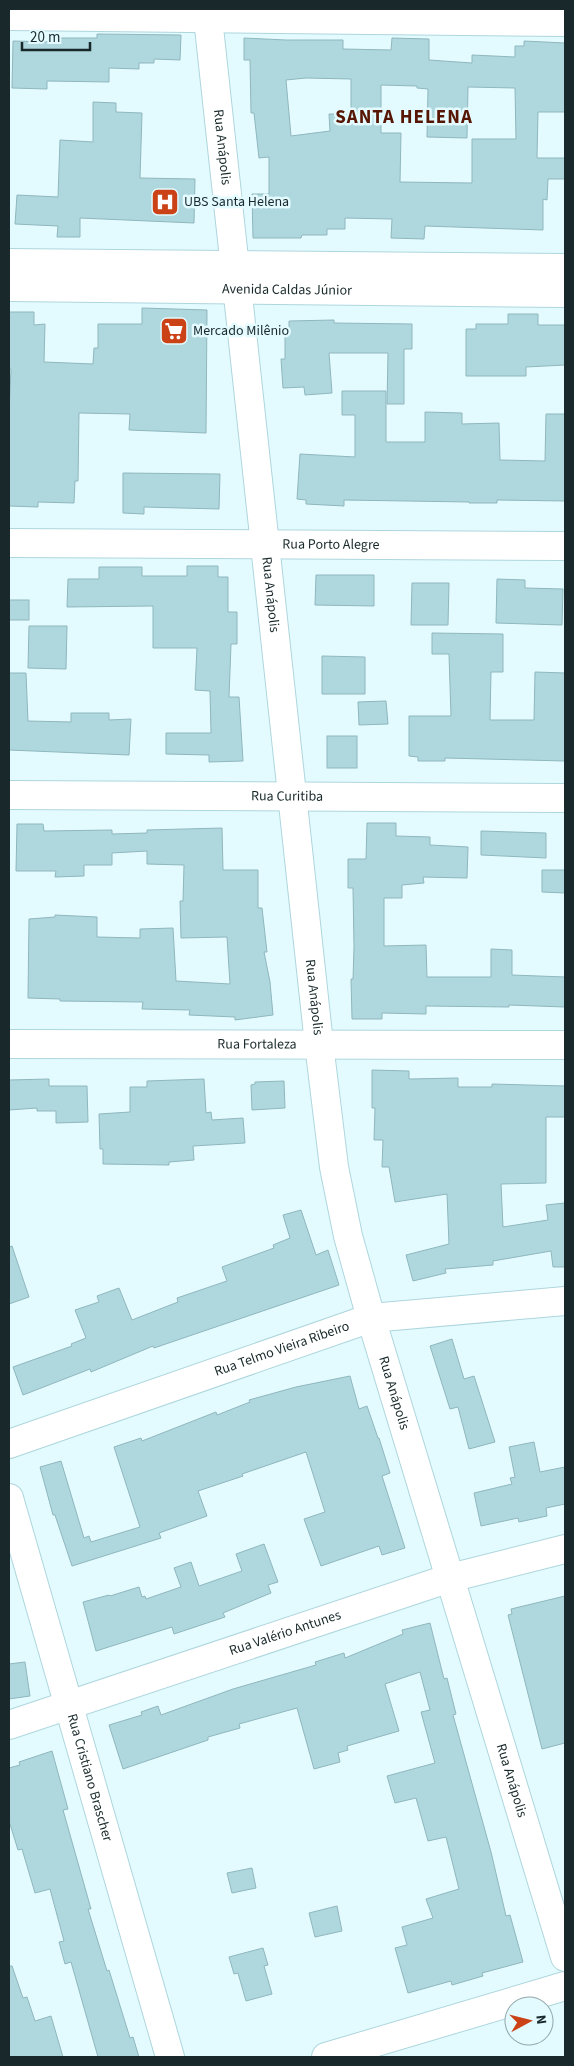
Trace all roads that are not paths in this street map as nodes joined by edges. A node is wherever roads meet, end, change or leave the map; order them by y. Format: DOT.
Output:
graph roads {
  1 [pos="207,13"];
  2 [pos="9,16"];
  3 [pos="565,22"];
  4 [pos="9,263"];
  5 [pos="565,268"];
  6 [pos="236,277"];
  7 [pos="9,287"];
  8 [pos="565,293"];
  9 [pos="9,543"];
  10 [pos="265,544"];
  11 [pos="565,546"];
  12 [pos="9,795"];
  13 [pos="292,797"];
  14 [pos="565,798"];
  15 [pos="9,1044"];
  16 [pos="319,1044"];
  17 [pos="565,1045"];
  18 [pos="565,1301"];
  19 [pos="371,1318"];
  20 [pos="9,1444"];
  21 [pos="9,1498"];
  22 [pos="565,1549"];
  23 [pos="450,1578"];
  24 [pos="68,1706"];
  25 [pos="9,1725"];
  26 [pos="565,1957"];
  27 [pos="565,1986"];
  28 [pos="170,2057"];
  29 [pos="326,2057"];
  1 -- 2 [label="street"];
  1 -- 3 [label="street"];
  1 -- 6 [label="street, Rua Anápolis"];
  4 -- 6 [label="street, Avenida Caldas Júnior"];
  5 -- 6 [label="street, Avenida Caldas Júnior"];
  6 -- 7 [label="street, Avenida Caldas Júnior"];
  6 -- 8 [label="street, Avenida Caldas Júnior"];
  6 -- 10 [label="street, Rua Anápolis"];
  9 -- 10 [label="street, Rua Porto Alegre"];
  10 -- 11 [label="street, Rua Porto Alegre"];
  10 -- 13 [label="street, Rua Anápolis"];
  12 -- 13 [label="street, Rua Curitiba"];
  13 -- 14 [label="street, Rua Curitiba"];
  13 -- 16 [label="street, Rua Anápolis"];
  15 -- 16 [label="street, Rua Fortaleza"];
  16 -- 17 [label="street, Rua Fortaleza"];
  16 -- 19 [label="street, Rua Anápolis"];
  18 -- 19 [label="street, Rua Telmo Vieira Ribeiro"];
  19 -- 20 [label="street, Rua Telmo Vieira Ribeiro"];
  19 -- 23 [label="street, Rua Anápolis"];
  21 -- 24 [label="street, Rua Cristiano Brascher"];
  22 -- 23 [label="street, Rua Valério Antunes"];
  23 -- 24 [label="street, Rua Valério Antunes"];
  23 -- 26 [label="street, Rua Anápolis"];
  24 -- 25 [label="street, Rua Valério Antunes"];
  24 -- 28 [label="street, Rua Cristiano Brascher"];
  27 -- 29 [label="street"];
}
